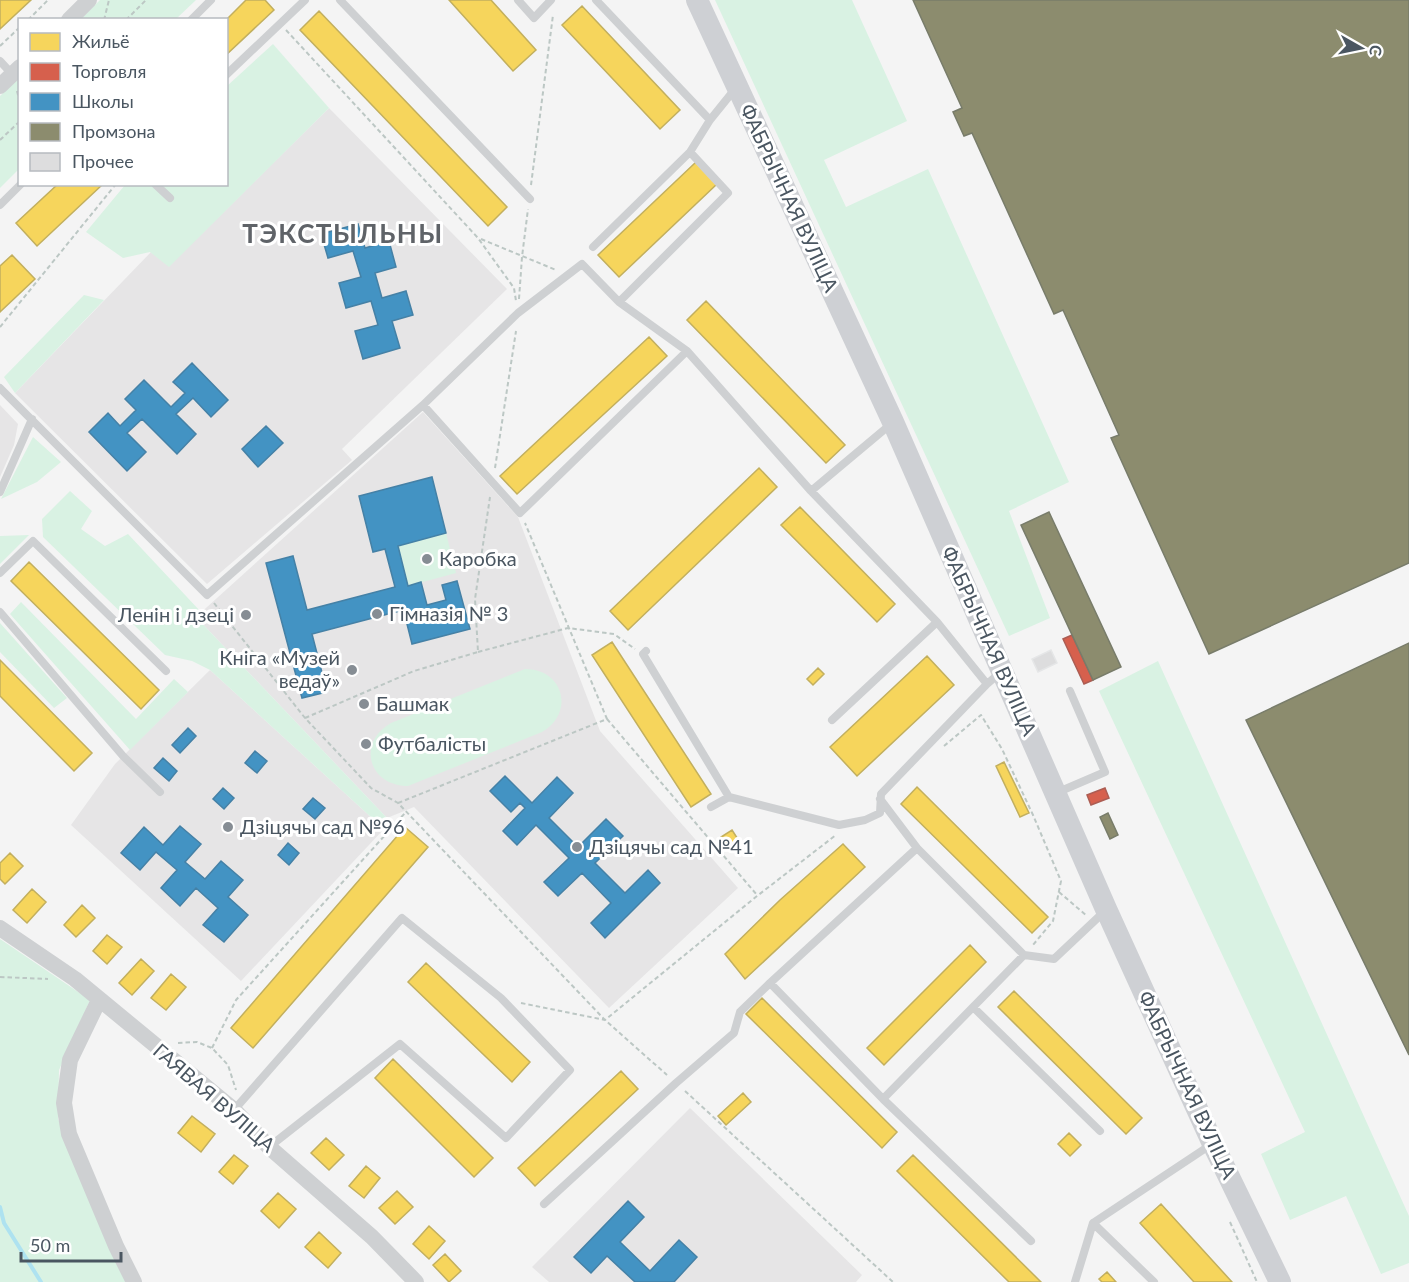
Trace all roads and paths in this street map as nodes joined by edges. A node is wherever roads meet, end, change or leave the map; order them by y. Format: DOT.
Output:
graph roads {
  1 [pos="48,0"];
  2 [pos="89,0"];
  3 [pos="109,0"];
  4 [pos="146,0"];
  5 [pos="211,0"];
  6 [pos="305,0"];
  7 [pos="340,0"];
  8 [pos="518,0"];
  9 [pos="551,0"];
  10 [pos="596,0"];
  11 [pos="697,0"];
  12 [pos="553,12"];
  13 [pos="30,18"];
  14 [pos="71,18"];
  15 [pos="104,18"];
  16 [pos="128,18"];
  17 [pos="193,18"];
  18 [pos="280,24"];
  19 [pos="18,29"];
  20 [pos="0,46"];
  21 [pos="0,61"];
  22 [pos="16,70"];
  23 [pos="228,73"];
  24 [pos="0,86"];
  25 [pos="737,87"];
  26 [pos="710,120"];
  27 [pos="18,123"];
  28 [pos="0,140"];
  29 [pos="690,152"];
  30 [pos="19,186"];
  31 [pos="114,186"];
  32 [pos="157,186"];
  33 [pos="170,198"];
  34 [pos="530,199"];
  35 [pos="0,205"];
  36 [pos="478,238"];
  37 [pos="593,247"];
  38 [pos="522,257"];
  39 [pos="567,275"];
  40 [pos="619,302"];
  41 [pos="519,313"];
  42 [pos="0,327"];
  43 [pos="687,351"];
  44 [pos="0,388"];
  45 [pos="423,405"];
  46 [pos="32,419"];
  47 [pos="893,422"];
  48 [pos="492,481"];
  49 [pos="811,490"];
  50 [pos="0,492"];
  51 [pos="520,513"];
  52 [pos="0,573"];
  53 [pos="207,595"];
  54 [pos="0,612"];
  55 [pos="937,622"];
  56 [pos="568,628"];
  57 [pos="478,652"];
  58 [pos="644,652"];
  59 [pos="166,671"];
  60 [pos="995,677"];
  61 [pos="1070,691"];
  62 [pos="305,718"];
  63 [pos="607,720"];
  64 [pos="832,720"];
  65 [pos="945,746"];
  66 [pos="160,792"];
  67 [pos="1056,793"];
  68 [pos="729,797"];
  69 [pos="880,800"];
  70 [pos="398,803"];
  71 [pos="711,807"];
  72 [pos="406,812"];
  73 [pos="852,823"];
  74 [pos="917,848"];
  75 [pos="757,896"];
  76 [pos="1106,909"];
  77 [pos="0,928"];
  78 [pos="1024,955"];
  79 [pos="0,977"];
  80 [pos="75,980"];
  81 [pos="770,983"];
  82 [pos="501,998"];
  83 [pos="99,1000"];
  84 [pos="973,1007"];
  85 [pos="605,1020"];
  86 [pos="154,1044"];
  87 [pos="212,1048"];
  88 [pos="676,1083"];
  89 [pos="883,1099"];
  90 [pos="234,1110"];
  91 [pos="1100,1131"];
  92 [pos="1213,1144"];
  93 [pos="269,1147"];
  94 [pos="544,1204"];
  95 [pos="1093,1223"];
  96 [pos="1031,1240"];
  97 [pos="134,1282"];
  98 [pos="416,1282"];
  99 [pos="893,1282"];
  100 [pos="1075,1282"];
  101 [pos="1154,1282"];
  102 [pos="1280,1282"];
  1 -- 13 [label="path"];
  2 -- 14 [label="street"];
  3 -- 15 [label="path"];
  4 -- 16 [label="path"];
  5 -- 17 [label="lane"];
  6 -- 18 [label="lane"];
  7 -- 34 [label="lane"];
  8 -- 9 [label="lane"];
  10 -- 26 [label="lane"];
  11 -- 25 [label="main road, ФАБРЫЧНАЯ ВУЛІЦА"];
  12 -- 34 [label="path"];
  18 -- 23 [label="lane"];
  18 -- 36 [label="path"];
  19 -- 20 [label="path"];
  21 -- 22 [label="lane"];
  22 -- 24 [label="street"];
  25 -- 26 [label="lane"];
  25 -- 47 [label="main road, ФАБРЫЧНАЯ ВУЛІЦА"];
  26 -- 29 [label="lane"];
  27 -- 28 [label="path"];
  29 -- 37 [label="lane"];
  29 -- 40 [label="lane"];
  30 -- 35 [label="lane"];
  31 -- 42 [label="path"];
  32 -- 33 [label="lane"];
  34 -- 38 [label="path"];
  36 -- 38 [label="path"];
  36 -- 41 [label="path"];
  38 -- 39 [label="path"];
  38 -- 41 [label="path"];
  39 -- 40 [label="lane"];
  39 -- 41 [label="lane"];
  40 -- 43 [label="lane"];
  41 -- 45 [label="lane"];
  41 -- 48 [label="path"];
  43 -- 49 [label="lane"];
  43 -- 51 [label="lane"];
  44 -- 46 [label="lane"];
  45 -- 48 [label="lane"];
  45 -- 53 [label="lane"];
  46 -- 50 [label="lane"];
  46 -- 53 [label="lane"];
  47 -- 49 [label="lane"];
  47 -- 60 [label="main road, ФАБРЫЧНАЯ ВУЛІЦА"];
  48 -- 51 [label="lane"];
  48 -- 57 [label="path"];
  49 -- 55 [label="lane"];
  51 -- 56 [label="path"];
  52 -- 59 [label="lane"];
  53 -- 62 [label="path"];
  54 -- 66 [label="lane"];
  55 -- 60 [label="lane"];
  55 -- 64 [label="lane"];
  56 -- 57 [label="path"];
  56 -- 58 [label="path"];
  56 -- 63 [label="path"];
  57 -- 62 [label="path"];
  58 -- 68 [label="lane"];
  60 -- 67 [label="main road, ФАБРЫЧНАЯ ВУЛІЦА"];
  60 -- 69 [label="lane"];
  61 -- 67 [label="lane"];
  62 -- 70 [label="path"];
  63 -- 70 [label="path"];
  63 -- 75 [label="path"];
  65 -- 78 [label="path"];
  67 -- 76 [label="main road, ФАБРЫЧНАЯ ВУЛІЦА"];
  68 -- 71 [label="lane"];
  68 -- 73 [label="lane"];
  69 -- 73 [label="lane"];
  69 -- 74 [label="lane"];
  70 -- 72 [label="path"];
  72 -- 85 [label="path"];
  72 -- 87 [label="path"];
  73 -- 75 [label="path"];
  74 -- 78 [label="lane"];
  74 -- 81 [label="lane"];
  75 -- 85 [label="path"];
  76 -- 78 [label="lane"];
  76 -- 92 [label="main road, ФАБРЫЧНАЯ ВУЛІЦА"];
  77 -- 80 [label="street, ГАЯВАЯ ВУЛІЦА"];
  78 -- 84 [label="lane"];
  79 -- 80 [label="path"];
  80 -- 83 [label="street, ГАЯВАЯ ВУЛІЦА"];
  81 -- 88 [label="lane"];
  81 -- 89 [label="lane"];
  82 -- 85 [label="path"];
  82 -- 90 [label="lane"];
  82 -- 93 [label="lane"];
  83 -- 86 [label="street, ГАЯВАЯ ВУЛІЦА"];
  83 -- 97 [label="street"];
  84 -- 89 [label="lane"];
  84 -- 91 [label="lane"];
  85 -- 88 [label="path"];
  86 -- 87 [label="path"];
  86 -- 90 [label="street, ГАЯВАЯ ВУЛІЦА"];
  87 -- 90 [label="path"];
  88 -- 94 [label="lane"];
  88 -- 99 [label="path"];
  89 -- 96 [label="lane"];
  90 -- 93 [label="street, ГАЯВАЯ ВУЛІЦА"];
  92 -- 95 [label="lane"];
  92 -- 102 [label="main road, ФАБРЫЧНАЯ ВУЛІЦА"];
  93 -- 98 [label="street, ГАЯВАЯ ВУЛІЦА"];
  95 -- 100 [label="lane"];
  95 -- 101 [label="lane"];
}
